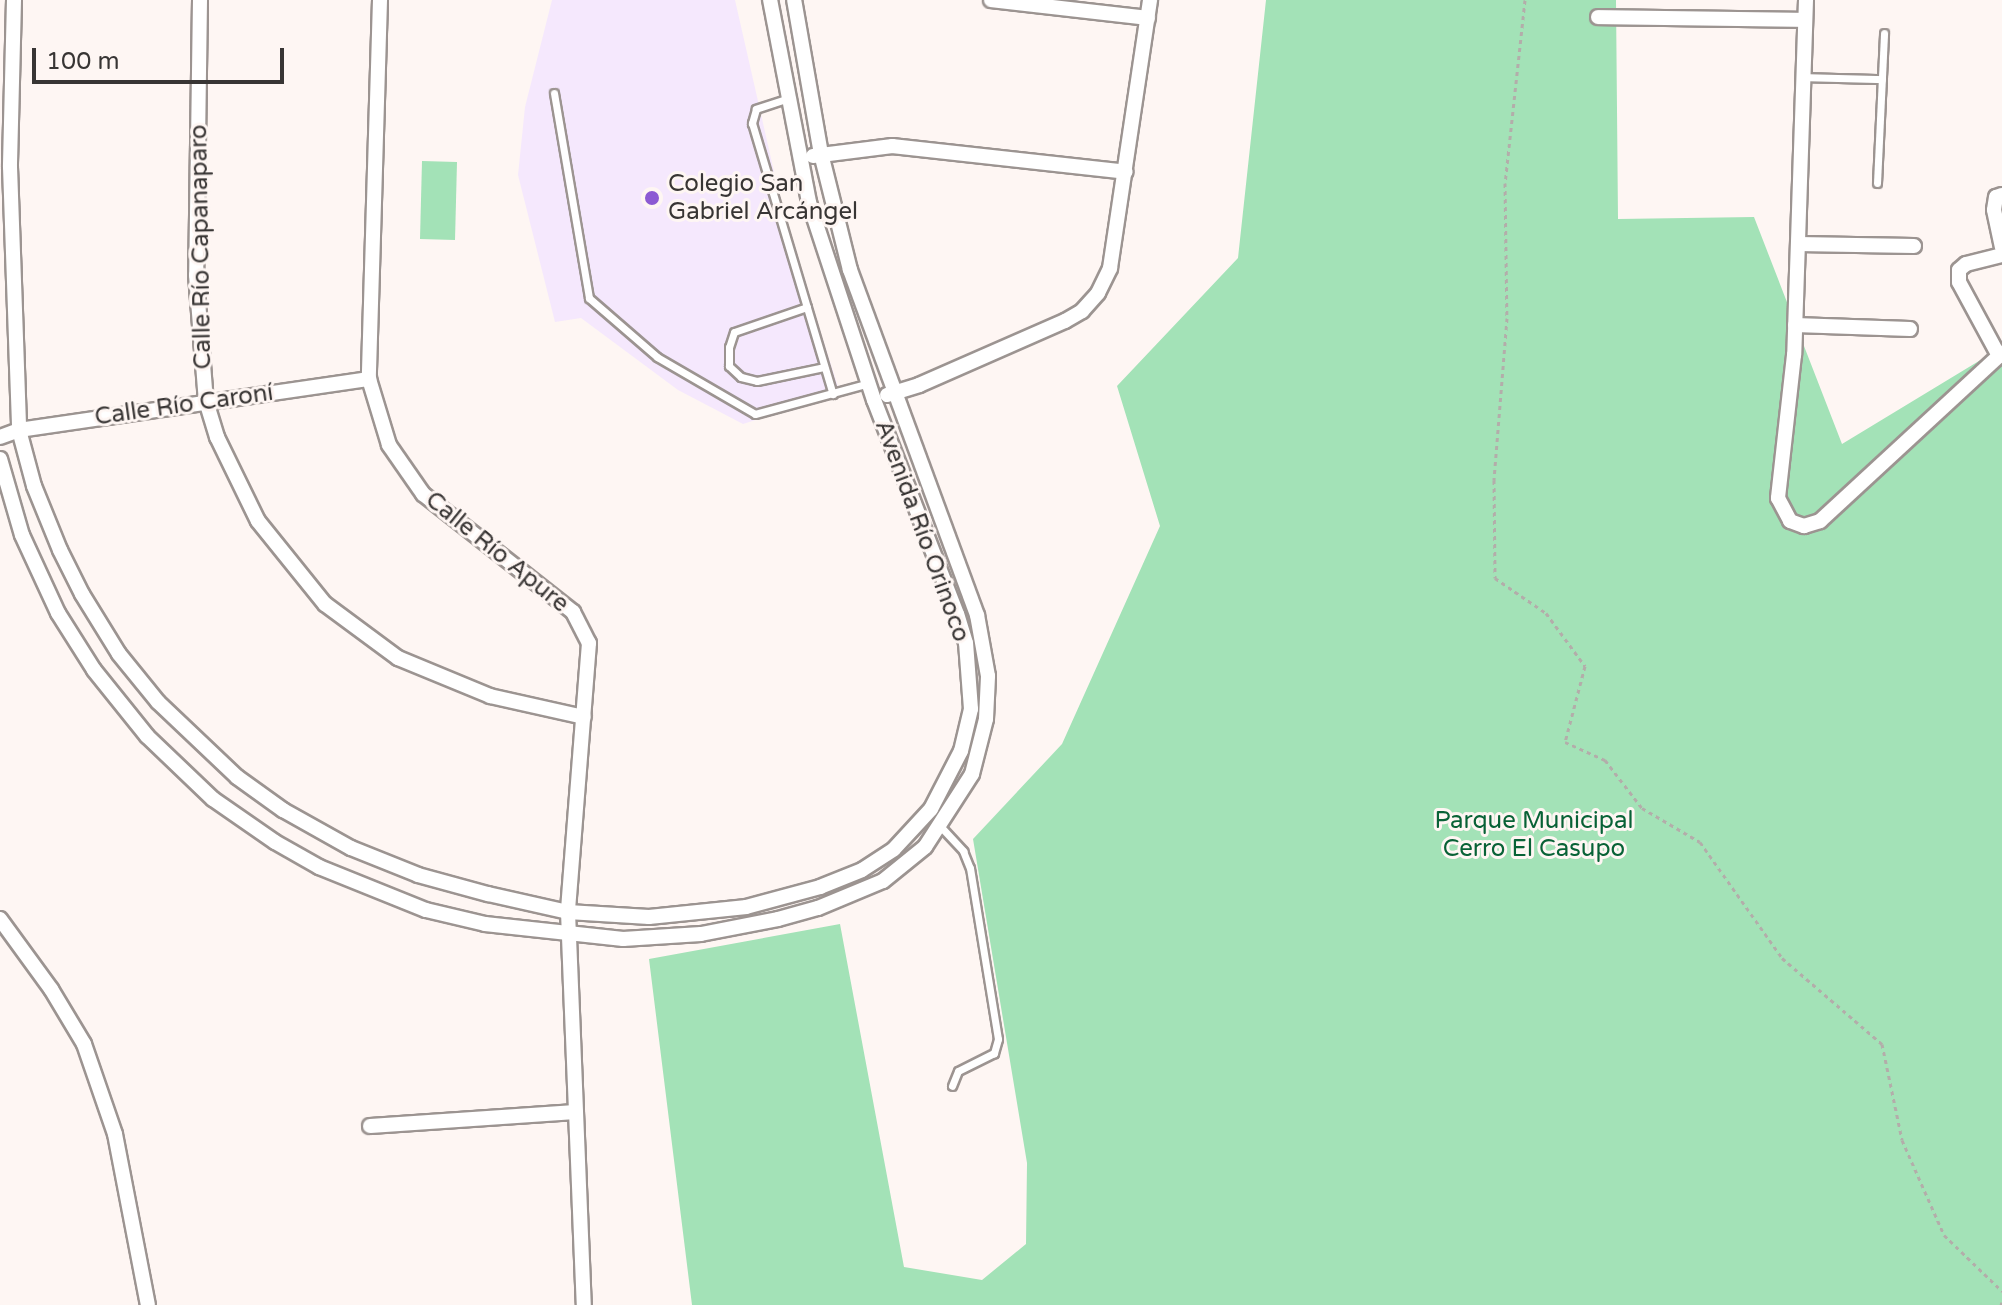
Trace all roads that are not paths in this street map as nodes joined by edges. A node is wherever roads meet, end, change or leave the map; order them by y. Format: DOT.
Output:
graph roads {
  1 [pos="14,0"];
  2 [pos="200,0"];
  3 [pos="380,0"];
  4 [pos="770,0"];
  5 [pos="794,0"];
  6 [pos="991,0"];
  7 [pos="1150,0"];
  8 [pos="1806,0"];
  9 [pos="1598,17"];
  10 [pos="1148,18"];
  11 [pos="1805,20"];
  12 [pos="1884,33"];
  13 [pos="6,47"];
  14 [pos="1803,77"];
  15 [pos="1882,79"];
  16 [pos="554,93"];
  17 [pos="789,98"];
  18 [pos="821,154"];
  19 [pos="800,159"];
  20 [pos="1126,172"];
  21 [pos="1877,183"];
  22 [pos="2002,195"];
  23 [pos="1798,244"];
  24 [pos="1914,246"];
  25 [pos="2002,247"];
  26 [pos="2002,255"];
  27 [pos="807,307"];
  28 [pos="1795,325"];
  29 [pos="1910,329"];
  30 [pos="2000,355"];
  31 [pos="824,367"];
  32 [pos="369,379"];
  33 [pos="869,383"];
  34 [pos="893,393"];
  35 [pos="833,394"];
  36 [pos="874,400"];
  37 [pos="206,401"];
  38 [pos="19,430"];
  39 [pos="0,437"];
  40 [pos="0,459"];
  41 [pos="982,640"];
  42 [pos="966,643"];
  43 [pos="584,717"];
  44 [pos="941,827"];
  45 [pos="850,875"];
  46 [pos="857,893"];
  47 [pos="568,912"];
  48 [pos="0,919"];
  49 [pos="568,935"];
  50 [pos="952,1086"];
  51 [pos="576,1112"];
  52 [pos="370,1126"];
  53 [pos="148,1305"];
  54 [pos="584,1305"];
  1 -- 13 [label="street, Avenida Río Orinoco"];
  2 -- 37 [label="street, Calle Río Capanaparo"];
  3 -- 32 [label="street, Calle Río Apure"];
  4 -- 17 [label="street, Avenida Río Orinoco"];
  5 -- 18 [label="street, Avenida Río Orinoco"];
  6 -- 10 [label="street"];
  7 -- 10 [label="street"];
  8 -- 11 [label="street"];
  9 -- 11 [label="street"];
  10 -- 20 [label="street"];
  11 -- 14 [label="street"];
  12 -- 15 [label="lane"];
  13 -- 38 [label="street, Avenida Río Orinoco"];
  14 -- 15 [label="lane"];
  14 -- 23 [label="street"];
  15 -- 21 [label="lane"];
  16 -- 35 [label="lane"];
  17 -- 19 [label="street, Avenida Río Orinoco"];
  17 -- 27 [label="lane"];
  18 -- 19 [label="street"];
  18 -- 20 [label="street"];
  18 -- 34 [label="street, Avenida Río Orinoco"];
  19 -- 33 [label="street, Avenida Río Orinoco"];
  20 -- 34 [label="street"];
  22 -- 25 [label="street"];
  23 -- 24 [label="street"];
  23 -- 28 [label="street"];
  26 -- 30 [label="street"];
  27 -- 31 [label="lane"];
  27 -- 31 [label="lane"];
  28 -- 29 [label="street"];
  28 -- 30 [label="street"];
  31 -- 35 [label="lane"];
  32 -- 37 [label="street, Calle Río Caroní"];
  32 -- 43 [label="street, Calle Río Apure"];
  33 -- 35 [label="lane"];
  33 -- 36 [label="street, Avenida Río Orinoco"];
  34 -- 36 [label="street"];
  34 -- 41 [label="street, Avenida Río Orinoco"];
  36 -- 42 [label="street, Avenida Río Orinoco"];
  37 -- 38 [label="street, Calle Río Caroní"];
  37 -- 43 [label="street, Calle Río Capanaparo"];
  38 -- 39 [label="street, Calle Río Caroní"];
  38 -- 47 [label="street, Avenida Río Orinoco"];
  40 -- 49 [label="street, Avenida Río Orinoco"];
  41 -- 42 [label="street"];
  41 -- 44 [label="street, Avenida Río Orinoco"];
  42 -- 45 [label="street, Avenida Río Orinoco"];
  43 -- 47 [label="street, Calle Río Apure"];
  44 -- 46 [label="street, Avenida Río Orinoco"];
  44 -- 50 [label="lane"];
  45 -- 46 [label="street"];
  45 -- 47 [label="street, Avenida Río Orinoco"];
  46 -- 49 [label="street, Avenida Río Orinoco"];
  47 -- 49 [label="street, Calle Río Apure"];
  48 -- 53 [label="street"];
  49 -- 51 [label="street, Calle Río Apure"];
  51 -- 52 [label="street"];
  51 -- 54 [label="street, Calle Río Apure"];
}
